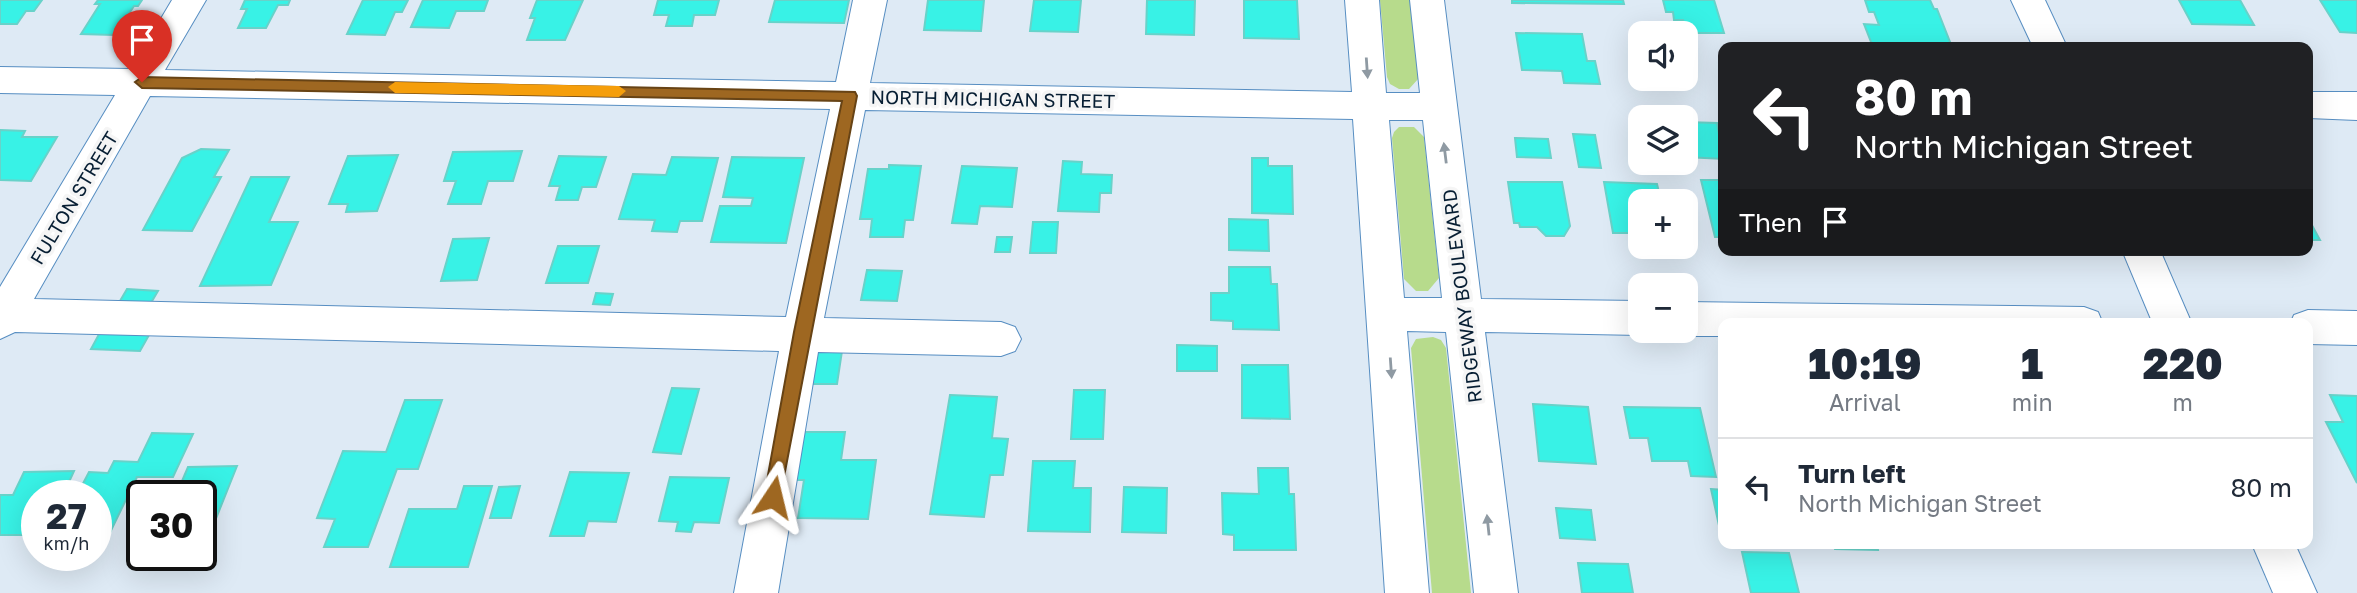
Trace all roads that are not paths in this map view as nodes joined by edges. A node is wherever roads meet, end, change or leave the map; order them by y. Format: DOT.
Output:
graph roads {
  1 [pos="189,0"];
  2 [pos="870,0"];
  3 [pos="1362,0"];
  4 [pos="1427,0"];
  5 [pos="2028,0"];
  6 [pos="2048,42"];
  7 [pos="0,80"];
  8 [pos="142,82"];
  9 [pos="850,96"];
  10 [pos="2313,105"];
  11 [pos="2357,106"];
  12 [pos="1370,107"];
  13 [pos="1439,107"];
  14 [pos="2144,256"];
  15 [pos="1387,314"];
  16 [pos="1464,316"];
  17 [pos="1628,318"];
  18 [pos="1698,318"];
  19 [pos="1718,318"];
  20 [pos="2170,318"];
  21 [pos="2,319"];
  22 [pos="2313,327"];
  23 [pos="2357,328"];
  24 [pos="802,332"];
  25 [pos="1000,339"];
  26 [pos="2275,549"];
  27 [pos="756,593"];
  28 [pos="1407,593"];
  29 [pos="1496,593"];
  30 [pos="2295,593"];
  1 -- 8 [label="street, FULTON STREET"];
  2 -- 9 [label="street"];
  3 -- 12 [label="street, one-way"];
  4 -- 13 [label="street, RIDGEWAY BOULEVARD"];
  5 -- 6 [label="street"];
  7 -- 8 [label="street, NORTH MICHIGAN STREET"];
  8 -- 9 [label="street, NORTH MICHIGAN STREET"];
  8 -- 21 [label="street, FULTON STREET"];
  9 -- 12 [label="street, NORTH MICHIGAN STREET"];
  9 -- 24 [label="street"];
  10 -- 11 [label="street"];
  12 -- 13 [label="street, NORTH MICHIGAN STREET"];
  12 -- 15 [label="street"];
  16 -- 13 [label="street, RIDGEWAY BOULEVARD, one-way"];
  14 -- 20 [label="street"];
  15 -- 16 [label="street"];
  15 -- 28 [label="street, one-way"];
  16 -- 17 [label="street"];
  29 -- 16 [label="street, RIDGEWAY BOULEVARD, one-way"];
  18 -- 19 [label="street"];
  21 -- 24 [label="street"];
  22 -- 23 [label="street"];
  24 -- 25 [label="street"];
  24 -- 27 [label="street"];
  26 -- 30 [label="street"];
}
